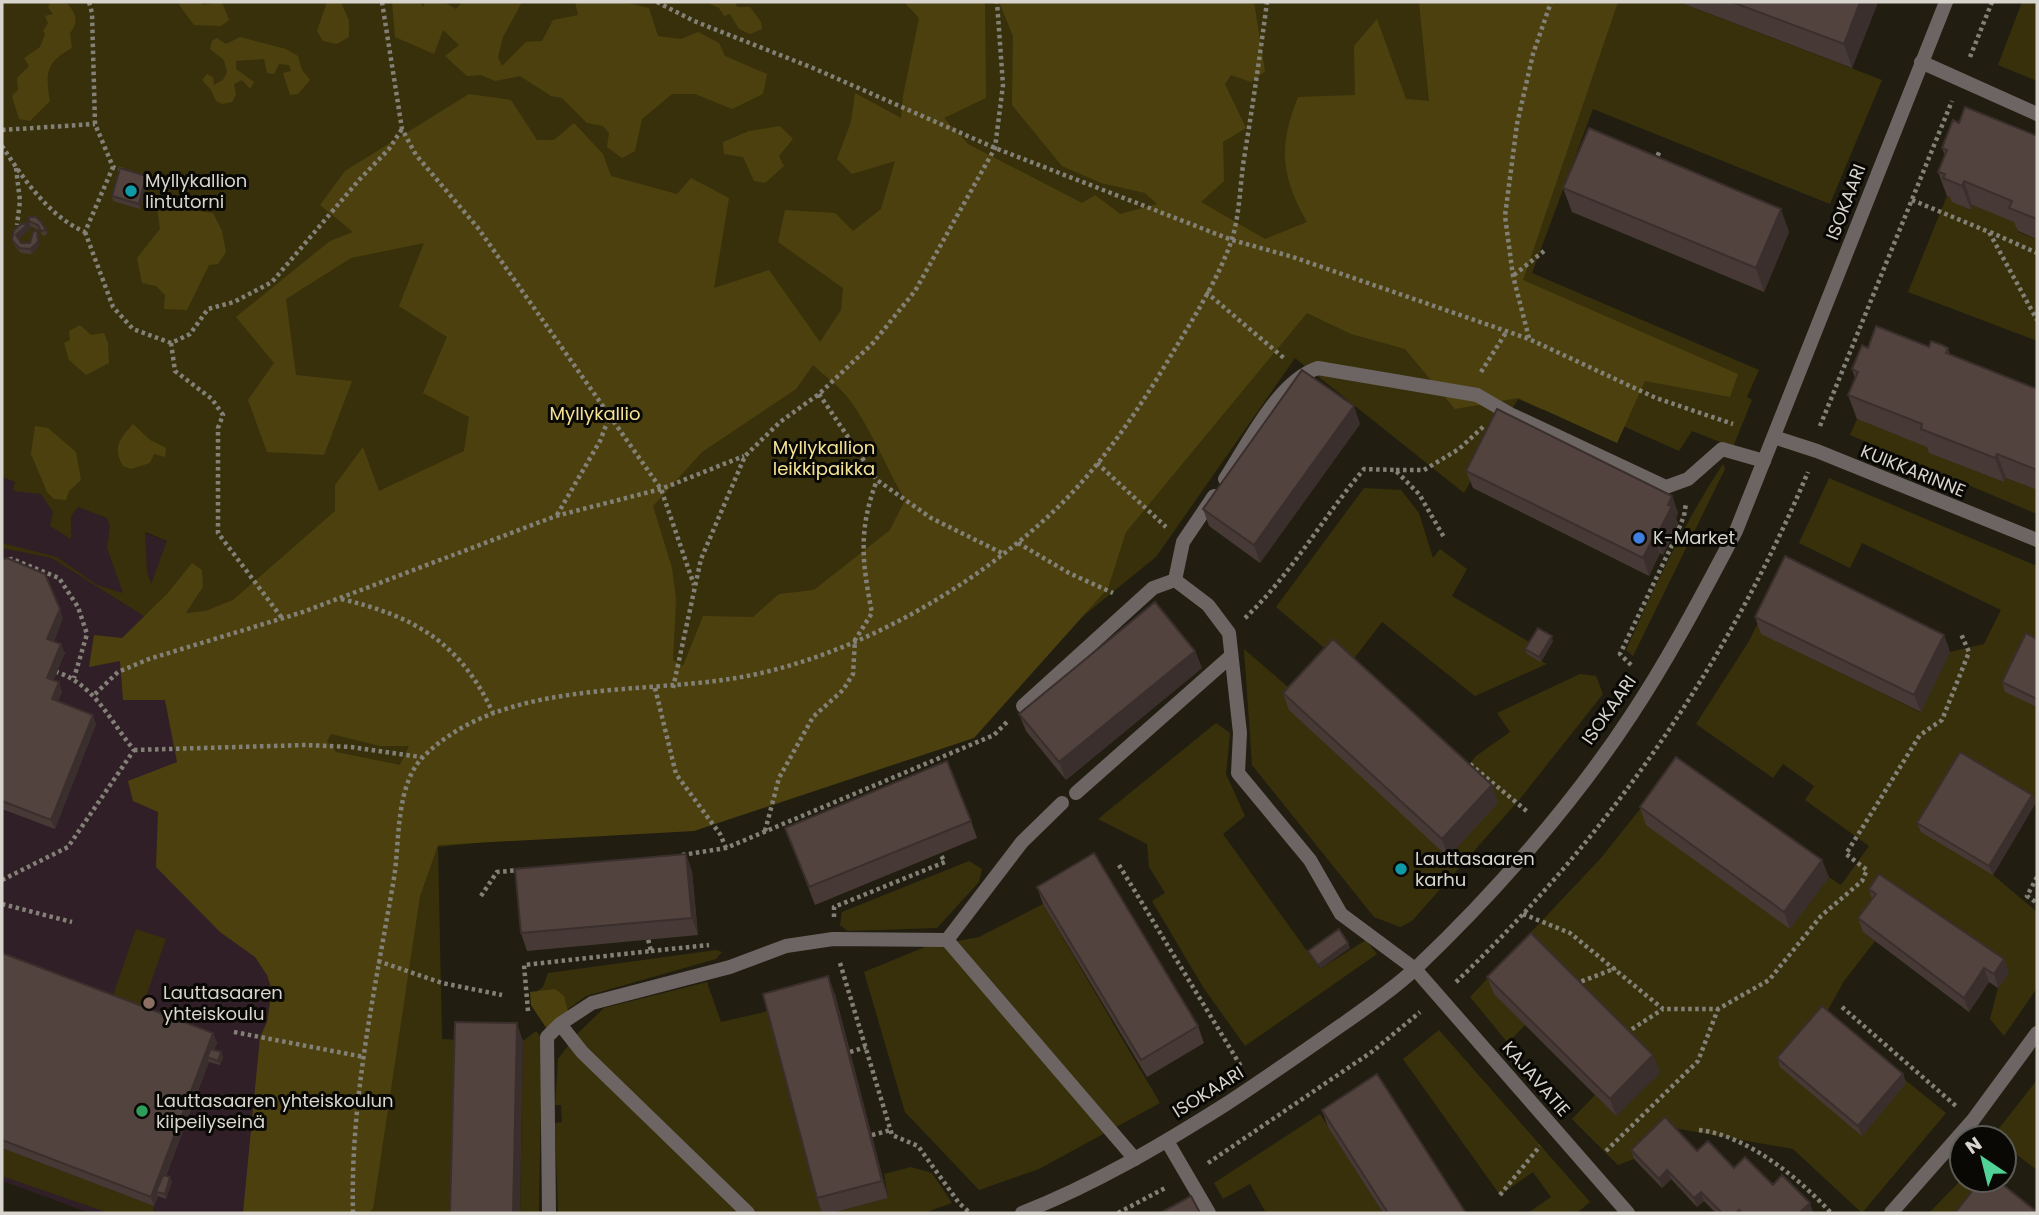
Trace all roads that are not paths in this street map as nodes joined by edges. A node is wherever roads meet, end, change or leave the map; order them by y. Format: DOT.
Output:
graph roads {
  1 [pos="1946,2"];
  2 [pos="1921,62"];
  3 [pos="2037,114"];
  4 [pos="1774,437"];
  5 [pos="1764,461"];
  6 [pos="2037,540"];
  7 [pos="1175,580"];
  8 [pos="1231,656"];
  9 [pos="1023,706"];
  10 [pos="1076,793"];
  11 [pos="1062,803"];
  12 [pos="947,940"];
  13 [pos="1415,969"];
  14 [pos="560,1024"];
  15 [pos="2037,1033"];
  16 [pos="1167,1141"];
  17 [pos="1135,1159"];
  18 [pos="549,1213"];
  19 [pos="748,1213"];
  20 [pos="1023,1213"];
  21 [pos="1209,1213"];
  22 [pos="1628,1213"];
  23 [pos="1891,1213"];
  1 -- 2 [label="street, ISOKAARI"];
  2 -- 3 [label="street"];
  2 -- 4 [label="street, ISOKAARI"];
  4 -- 5 [label="street, ISOKAARI"];
  4 -- 6 [label="street, KUIKKARINNE"];
  5 -- 7 [label="street"];
  5 -- 13 [label="street, ISOKAARI"];
  7 -- 8 [label="street, KAJAVATIE"];
  7 -- 9 [label="street"];
  8 -- 10 [label="street"];
  8 -- 13 [label="street, KAJAVATIE"];
  11 -- 12 [label="street"];
  12 -- 14 [label="street"];
  12 -- 17 [label="street"];
  13 -- 16 [label="street, ISOKAARI"];
  13 -- 22 [label="street, KAJAVATIE"];
  14 -- 18 [label="street"];
  14 -- 19 [label="street"];
  15 -- 23 [label="street"];
  16 -- 17 [label="street, ISOKAARI"];
  16 -- 21 [label="street"];
  17 -- 20 [label="street, ISOKAARI"];
}
